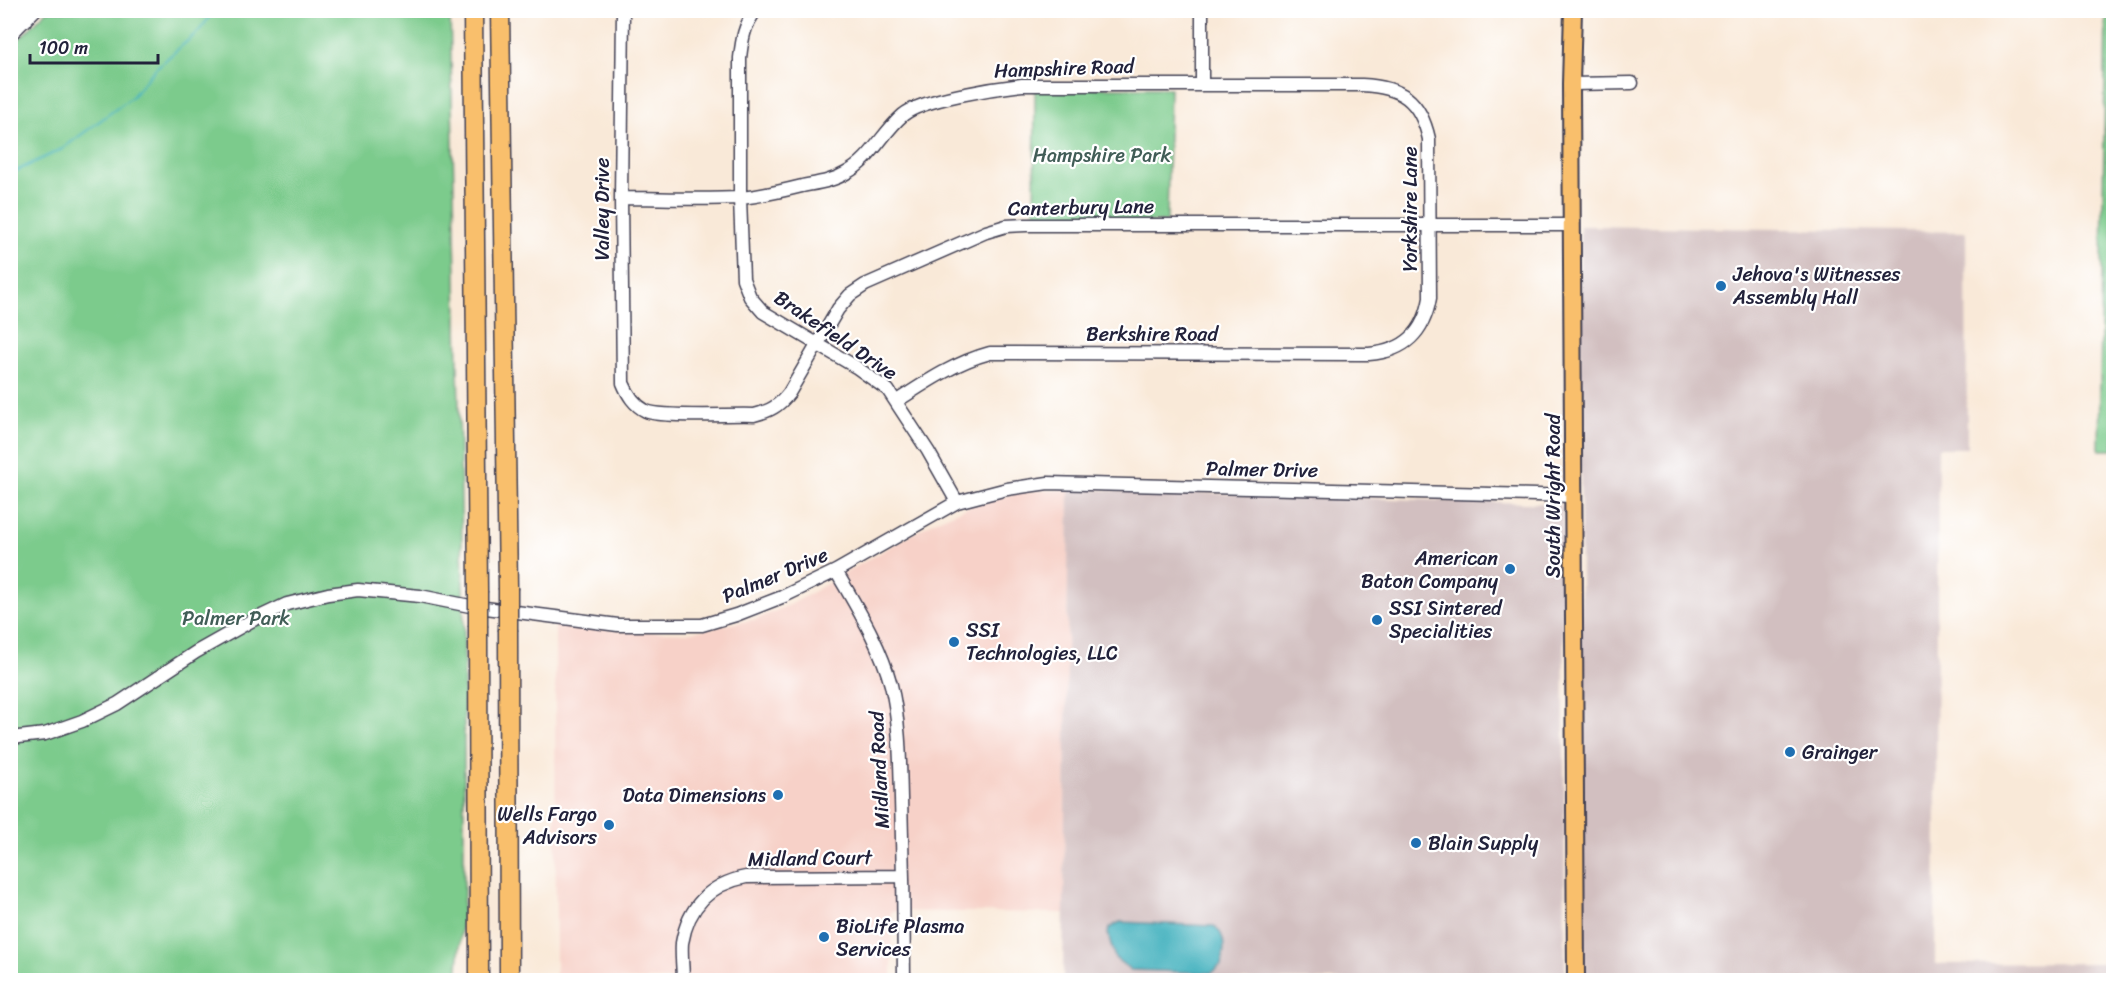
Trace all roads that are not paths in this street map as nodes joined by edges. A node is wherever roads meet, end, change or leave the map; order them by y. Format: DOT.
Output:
graph roads {
  1 [pos="14,10"];
  2 [pos="35,10"];
  3 [pos="472,10"];
  4 [pos="500,10"];
  5 [pos="623,10"];
  6 [pos="756,10"];
  7 [pos="1202,10"];
  8 [pos="1573,10"];
  9 [pos="25,21"];
  10 [pos="10,35"];
  11 [pos="1632,83"];
  12 [pos="1572,84"];
  13 [pos="1202,85"];
  14 [pos="1397,91"];
  15 [pos="621,198"];
  16 [pos="740,198"];
  17 [pos="1429,225"];
  18 [pos="1573,225"];
  19 [pos="1414,336"];
  20 [pos="817,344"];
  21 [pos="897,401"];
  22 [pos="635,404"];
  23 [pos="1574,496"];
  24 [pos="957,502"];
  25 [pos="836,571"];
  26 [pos="10,738"];
  27 [pos="903,876"];
  28 [pos="478,951"];
  29 [pos="465,981"];
  30 [pos="478,981"];
  31 [pos="509,981"];
  32 [pos="683,981"];
  33 [pos="904,981"];
  34 [pos="1576,981"];
  1 -- 9 [label="street"];
  2 -- 9 [label="street"];
  3 -- 28 [label="highway, bridge"];
  4 -- 31 [label="highway, bridge"];
  5 -- 15 [label="street, Valley Drive"];
  6 -- 16 [label="street, Brakefield Drive"];
  7 -- 13 [label="street"];
  8 -- 12 [label="main road, South Wright Road"];
  9 -- 10 [label="street"];
  11 -- 12 [label="street"];
  12 -- 18 [label="main road, South Wright Road"];
  13 -- 14 [label="street, Hampshire Road"];
  13 -- 16 [label="street, Hampshire Road"];
  14 -- 17 [label="street, Yorkshire Lane"];
  15 -- 16 [label="street, Hampshire Road"];
  15 -- 22 [label="street, Valley Drive"];
  16 -- 20 [label="street, Brakefield Drive"];
  17 -- 18 [label="street, Canterbury Lane"];
  17 -- 19 [label="street, Yorkshire Lane"];
  17 -- 20 [label="street, Canterbury Lane"];
  18 -- 23 [label="main road, South Wright Road"];
  19 -- 21 [label="street, Berkshire Road"];
  20 -- 21 [label="street, Brakefield Drive"];
  20 -- 22 [label="street, Canterbury Lane"];
  21 -- 24 [label="street, Brakefield Drive"];
  23 -- 24 [label="street, Palmer Drive"];
  23 -- 34 [label="main road, South Wright Road"];
  24 -- 25 [label="street, Palmer Drive"];
  25 -- 26 [label="street, Palmer Drive"];
  25 -- 27 [label="street, Midland Road"];
  27 -- 32 [label="street, Midland Court"];
  27 -- 33 [label="street, Midland Road"];
  28 -- 29 [label="highway"];
  28 -- 30 [label="highway"];
}
